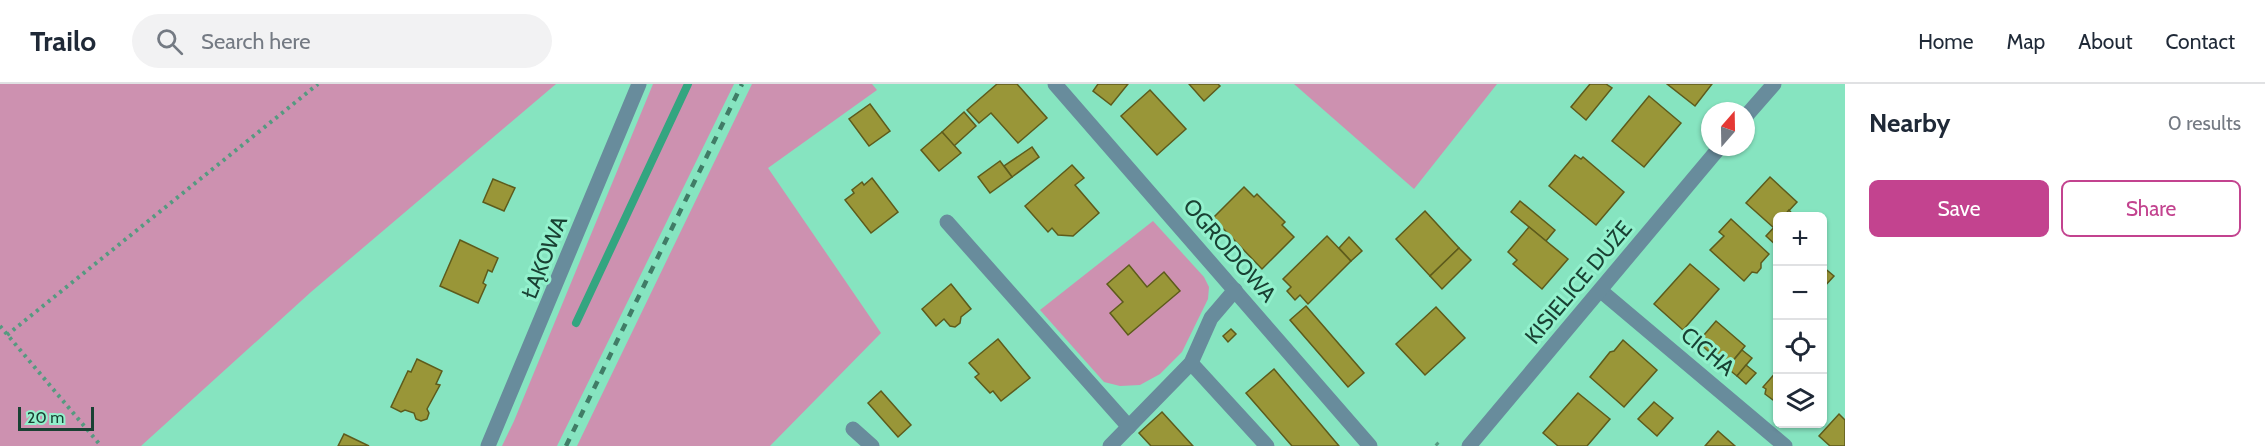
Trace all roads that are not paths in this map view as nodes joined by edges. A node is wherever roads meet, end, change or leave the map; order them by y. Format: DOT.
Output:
graph roads {
  1 [pos="639,84"];
  2 [pos="1054,84"];
  3 [pos="1774,84"];
  4 [pos="1755,106"];
  5 [pos="1713,156"];
  6 [pos="947,222"];
  7 [pos="1235,290"];
  8 [pos="1601,291"];
  9 [pos="1191,363"];
  10 [pos="1129,427"];
  11 [pos="853,429"];
  12 [pos="489,446"];
  13 [pos="872,446"];
  14 [pos="1110,446"];
  15 [pos="1267,446"];
  16 [pos="1370,446"];
  17 [pos="1469,446"];
  18 [pos="1785,446"];
  1 -- 12 [label="street, ŁĄKOWA"];
  2 -- 7 [label="street, OGRODOWA"];
  3 -- 4 [label="street"];
  5 -- 8 [label="street, KISIELICE DUŻE"];
  6 -- 10 [label="street"];
  7 -- 9 [label="street"];
  7 -- 16 [label="street, OGRODOWA"];
  8 -- 17 [label="street, KISIELICE DUŻE"];
  8 -- 18 [label="street, CICHA"];
  9 -- 10 [label="street"];
  9 -- 15 [label="street"];
  10 -- 14 [label="street"];
  11 -- 13 [label="street"];
}
